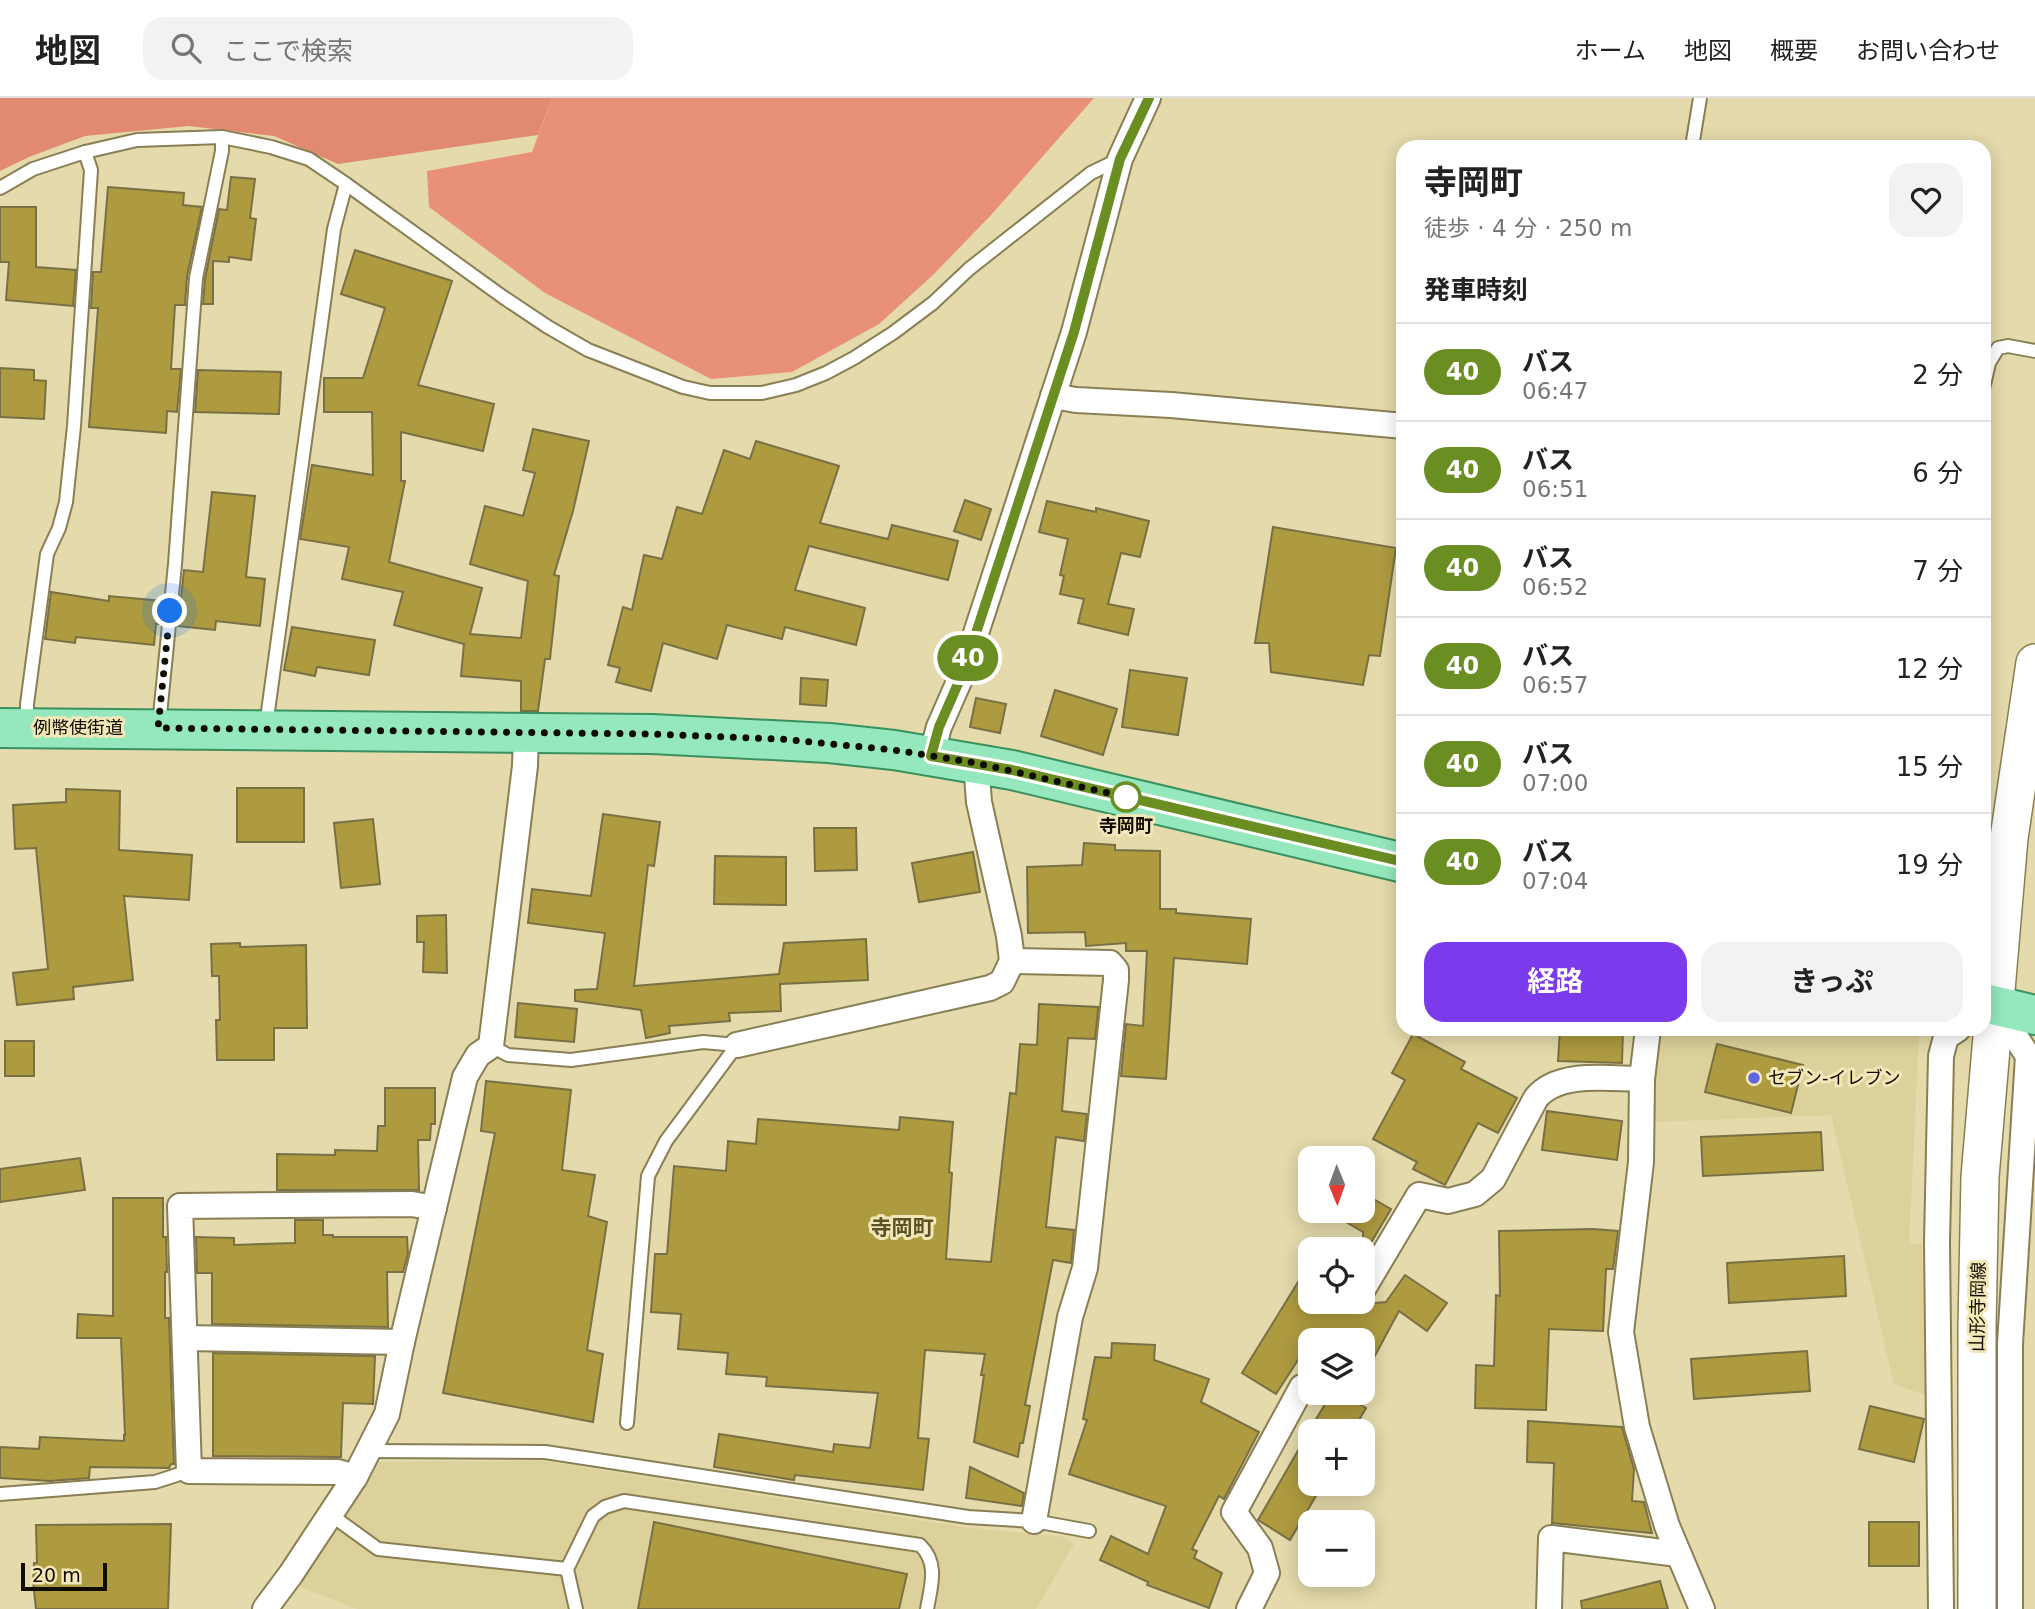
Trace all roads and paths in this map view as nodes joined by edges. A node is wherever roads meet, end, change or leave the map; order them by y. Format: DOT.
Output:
graph roads {
  1 [pos="1149,98"];
  2 [pos="1700,98"];
  3 [pos="222,137"];
  4 [pos="1693,140"];
  5 [pos="85,152"];
  6 [pos="1120,159"];
  7 [pos="346,184"];
  8 [pos="0,188"];
  9 [pos="2035,351"];
  10 [pos="1991,360"];
  11 [pos="1053,396"];
  12 [pos="1396,425"];
  13 [pos="2035,663"];
  14 [pos="13,728"];
  15 [pos="158,728"];
  16 [pos="265,729"];
  17 [pos="526,732"];
  18 [pos="931,756"];
  19 [pos="976,763"];
  20 [pos="1396,861"];
  21 [pos="1012,961"];
  22 [pos="1991,983"];
  23 [pos="1991,1008"];
  24 [pos="1991,1011"];
  25 [pos="2035,1015"];
  26 [pos="1647,1036"];
  27 [pos="1948,1036"];
  28 [pos="1989,1036"];
  29 [pos="737,1045"];
  30 [pos="491,1046"];
  31 [pos="1642,1079"];
  32 [pos="434,1208"];
  33 [pos="1375,1269"];
  34 [pos="185,1338"];
  35 [pos="402,1342"];
  36 [pos="1298,1394"];
  37 [pos="627,1423"];
  38 [pos="368,1451"];
  39 [pos="189,1471"];
  40 [pos="355,1477"];
  41 [pos="0,1494"];
  42 [pos="331,1515"];
  43 [pos="1034,1521"];
  44 [pos="1089,1531"];
  45 [pos="1678,1554"];
  46 [pos="566,1569"];
  47 [pos="265,1609"];
  48 [pos="576,1609"];
  49 [pos="927,1609"];
  50 [pos="1249,1609"];
  51 [pos="1549,1609"];
  52 [pos="1702,1609"];
  53 [pos="1941,1609"];
  54 [pos="1977,1609"];
  55 [pos="2010,1609"];
  1 -- 6 [label="street"];
  2 -- 4 [label="lane"];
  3 -- 5 [label="lane"];
  3 -- 7 [label="lane"];
  3 -- 15 [label="lane"];
  5 -- 8 [label="lane"];
  5 -- 14 [label="lane"];
  6 -- 7 [label="lane"];
  6 -- 11 [label="street"];
  7 -- 16 [label="lane"];
  9 -- 10 [label="lane"];
  11 -- 12 [label="street"];
  11 -- 18 [label="street"];
  13 -- 22 [label="main road, 山形寺岡線"];
  14 -- 15 [label="main road, 例幣使街道"];
  15 -- 16 [label="main road, 例幣使街道"];
  16 -- 17 [label="main road, 例幣使街道"];
  17 -- 18 [label="main road, 例幣使街道"];
  17 -- 30 [label="street"];
  18 -- 19 [label="main road, 例幣使街道"];
  19 -- 20 [label="main road, 例幣使街道"];
  19 -- 21 [label="street"];
  21 -- 29 [label="street"];
  21 -- 43 [label="street"];
  23 -- 25 [label="main road"];
  24 -- 55 [label="street"];
  26 -- 31 [label="street"];
  27 -- 53 [label="street"];
  28 -- 54 [label="main road, 山形寺岡線"];
  29 -- 30 [label="lane"];
  29 -- 37 [label="lane"];
  30 -- 32 [label="street"];
  31 -- 33 [label="street"];
  31 -- 45 [label="street"];
  32 -- 34 [label="street"];
  32 -- 35 [label="street"];
  34 -- 35 [label="street"];
  34 -- 39 [label="street"];
  35 -- 38 [label="street"];
  36 -- 50 [label="street"];
  38 -- 40 [label="street"];
  38 -- 43 [label="lane"];
  39 -- 40 [label="street"];
  39 -- 41 [label="lane"];
  40 -- 42 [label="street"];
  42 -- 46 [label="lane"];
  42 -- 47 [label="street"];
  43 -- 44 [label="lane"];
  45 -- 51 [label="street"];
  45 -- 52 [label="street"];
  46 -- 48 [label="lane"];
  46 -- 49 [label="lane"];
}
